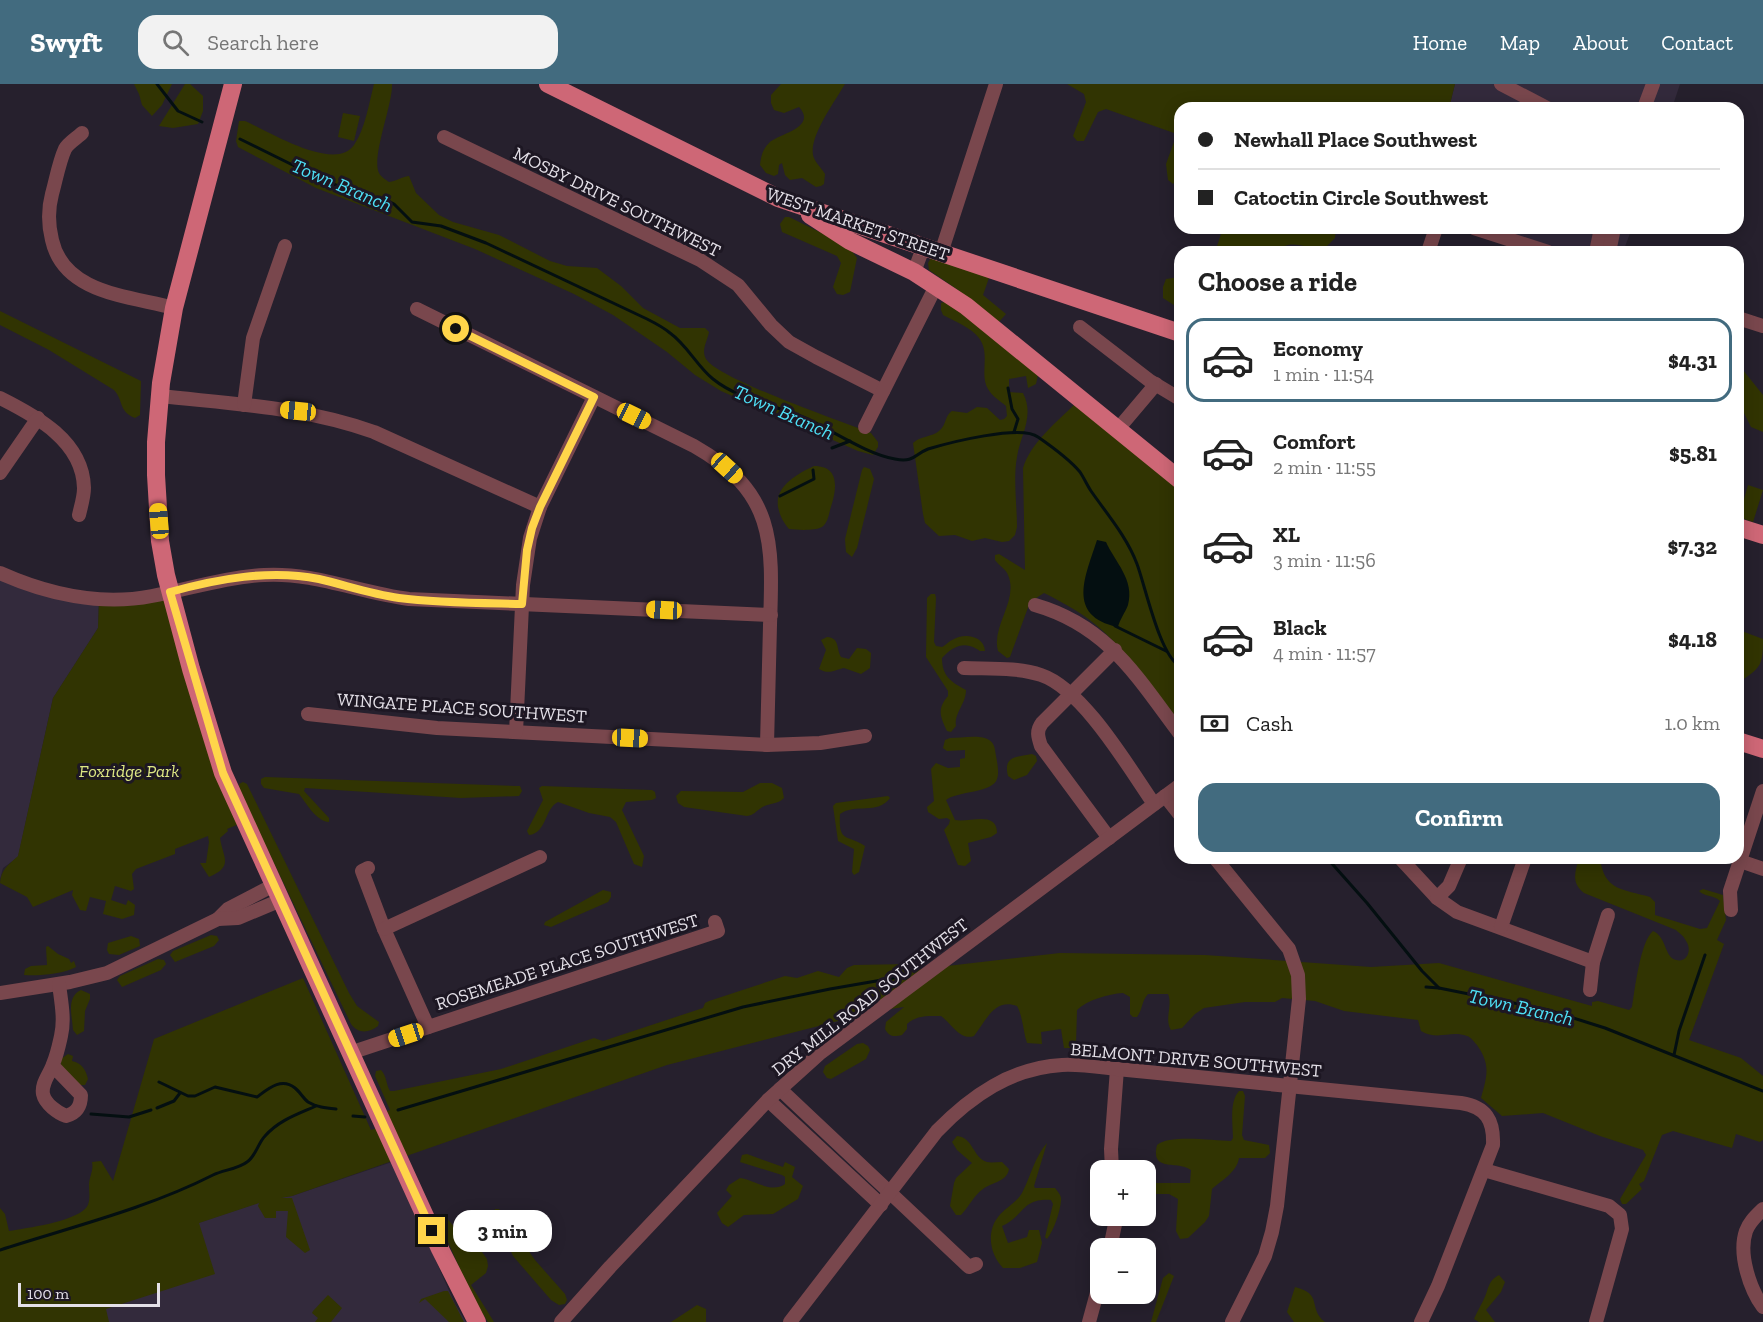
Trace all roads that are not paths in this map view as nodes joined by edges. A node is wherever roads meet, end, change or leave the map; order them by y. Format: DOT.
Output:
graph roads {
  1 [pos="233,84"];
  2 [pos="996,84"];
  3 [pos="1653,84"];
  4 [pos="557,86"];
  5 [pos="1505,87"];
  6 [pos="1521,102"];
  7 [pos="1535,102"];
  8 [pos="1646,102"];
  9 [pos="82,133"];
  10 [pos="444,137"];
  11 [pos="793,204"];
  12 [pos="1492,234"];
  13 [pos="285,246"];
  14 [pos="1530,246"];
  15 [pos="923,248"];
  16 [pos="941,253"];
  17 [pos="914,272"];
  18 [pos="936,286"];
  19 [pos="174,308"];
  20 [pos="417,309"];
  21 [pos="1744,320"];
  22 [pos="1080,327"];
  23 [pos="1763,327"];
  24 [pos="1174,331"];
  25 [pos="1153,383"];
  26 [pos="883,391"];
  27 [pos="1174,395"];
  28 [pos="160,396"];
  29 [pos="594,397"];
  30 [pos="0,398"];
  31 [pos="244,405"];
  32 [pos="38,418"];
  33 [pos="865,427"];
  34 [pos="1116,427"];
  35 [pos="0,473"];
  36 [pos="1174,475"];
  37 [pos="540,507"];
  38 [pos="79,515"];
  39 [pos="1744,528"];
  40 [pos="1763,535"];
  41 [pos="0,573"];
  42 [pos="170,592"];
  43 [pos="522,604"];
  44 [pos="1035,605"];
  45 [pos="771,615"];
  46 [pos="1115,650"];
  47 [pos="964,668"];
  48 [pos="1072,695"];
  49 [pos="308,714"];
  50 [pos="1174,726"];
  51 [pos="516,732"];
  52 [pos="865,736"];
  53 [pos="1744,743"];
  54 [pos="767,745"];
  55 [pos="1763,749"];
  56 [pos="1174,790"];
  57 [pos="1763,791"];
  58 [pos="1160,800"];
  59 [pos="1174,810"];
  60 [pos="1109,838"];
  61 [pos="1744,849"];
  62 [pos="540,856"];
  63 [pos="1744,862"];
  64 [pos="1220,864"];
  65 [pos="1406,864"];
  66 [pos="1458,864"];
  67 [pos="1523,864"];
  68 [pos="1739,864"];
  69 [pos="368,868"];
  70 [pos="1763,869"];
  71 [pos="278,893"];
  72 [pos="1437,898"];
  73 [pos="1731,910"];
  74 [pos="1608,915"];
  75 [pos="714,922"];
  76 [pos="1501,927"];
  77 [pos="384,929"];
  78 [pos="1593,962"];
  79 [pos="59,984"];
  80 [pos="1590,990"];
  81 [pos="0,993"];
  82 [pos="428,1027"];
  83 [pos="350,1053"];
  84 [pos="52,1066"];
  85 [pos="1117,1069"];
  86 [pos="1291,1087"];
  87 [pos="780,1089"];
  88 [pos="768,1100"];
  89 [pos="1112,1160"];
  90 [pos="1484,1170"];
  91 [pos="885,1199"];
  92 [pos="1763,1209"];
  93 [pos="976,1264"];
  94 [pos="1094,1304"];
  95 [pos="1763,1307"];
  96 [pos="797,1320"];
  97 [pos="477,1322"];
  98 [pos="561,1322"];
  99 [pos="1089,1322"];
  100 [pos="1232,1322"];
  101 [pos="1421,1322"];
  102 [pos="1596,1322"];
  1 -- 19 [label="main road"];
  2 -- 16 [label="street"];
  3 -- 8 [label="street"];
  4 -- 11 [label="main road, WEST MARKET STREET"];
  5 -- 6 [label="street"];
  5 -- 7 [label="street"];
  9 -- 19 [label="street"];
  10 -- 26 [label="street, MOSBY DRIVE SOUTHWEST"];
  11 -- 15 [label="main road, WEST MARKET STREET"];
  11 -- 17 [label="main road"];
  12 -- 14 [label="street"];
  13 -- 31 [label="street"];
  15 -- 16 [label="main road, WEST MARKET STREET"];
  15 -- 17 [label="street"];
  16 -- 24 [label="main road, WEST MARKET STREET"];
  17 -- 18 [label="main road"];
  18 -- 26 [label="street"];
  18 -- 34 [label="main road"];
  19 -- 28 [label="main road"];
  20 -- 29 [label="street"];
  21 -- 23 [label="street"];
  22 -- 25 [label="street"];
  25 -- 27 [label="street"];
  25 -- 34 [label="street"];
  26 -- 33 [label="street"];
  28 -- 31 [label="street"];
  28 -- 42 [label="main road"];
  29 -- 37 [label="street"];
  29 -- 45 [label="street"];
  30 -- 32 [label="street"];
  31 -- 37 [label="street"];
  32 -- 35 [label="street"];
  32 -- 38 [label="street"];
  34 -- 36 [label="main road"];
  37 -- 43 [label="street"];
  39 -- 40 [label="main road"];
  41 -- 42 [label="street"];
  42 -- 43 [label="street"];
  42 -- 71 [label="main road"];
  43 -- 45 [label="street"];
  43 -- 51 [label="street"];
  44 -- 46 [label="street"];
  45 -- 54 [label="street"];
  46 -- 48 [label="street"];
  46 -- 50 [label="street"];
  47 -- 48 [label="street"];
  48 -- 58 [label="street"];
  48 -- 60 [label="street"];
  49 -- 51 [label="street, WINGATE PLACE SOUTHWEST"];
  51 -- 54 [label="street, WINGATE PLACE SOUTHWEST"];
  52 -- 54 [label="street, WINGATE PLACE SOUTHWEST"];
  53 -- 55 [label="main road"];
  56 -- 58 [label="street, DRY MILL ROAD SOUTHWEST"];
  57 -- 61 [label="street"];
  58 -- 59 [label="street"];
  58 -- 60 [label="street, DRY MILL ROAD SOUTHWEST"];
  60 -- 87 [label="street, DRY MILL ROAD SOUTHWEST"];
  62 -- 77 [label="street"];
  63 -- 70 [label="street"];
  64 -- 86 [label="street"];
  65 -- 72 [label="street"];
  66 -- 72 [label="street"];
  67 -- 76 [label="street"];
  68 -- 73 [label="street"];
  69 -- 77 [label="street"];
  71 -- 79 [label="street"];
  71 -- 83 [label="main road"];
  72 -- 76 [label="street"];
  74 -- 78 [label="street"];
  75 -- 82 [label="street, ROSEMEADE PLACE SOUTHWEST"];
  76 -- 78 [label="street"];
  77 -- 82 [label="street"];
  78 -- 80 [label="street"];
  79 -- 81 [label="street"];
  79 -- 84 [label="street"];
  82 -- 83 [label="street, ROSEMEADE PLACE SOUTHWEST"];
  83 -- 97 [label="main road"];
  85 -- 86 [label="street, BELMONT DRIVE SOUTHWEST"];
  85 -- 89 [label="street"];
  85 -- 91 [label="street, BELMONT DRIVE SOUTHWEST"];
  86 -- 90 [label="street, BELMONT DRIVE SOUTHWEST"];
  86 -- 100 [label="street"];
  87 -- 88 [label="street, DRY MILL ROAD SOUTHWEST"];
  87 -- 91 [label="street"];
  88 -- 91 [label="street"];
  88 -- 98 [label="street, DRY MILL ROAD SOUTHWEST"];
  90 -- 101 [label="street, BELMONT DRIVE SOUTHWEST"];
  90 -- 102 [label="street"];
  91 -- 93 [label="street"];
  91 -- 96 [label="street, BELMONT DRIVE SOUTHWEST"];
  92 -- 95 [label="street"];
  94 -- 99 [label="street"];
}
